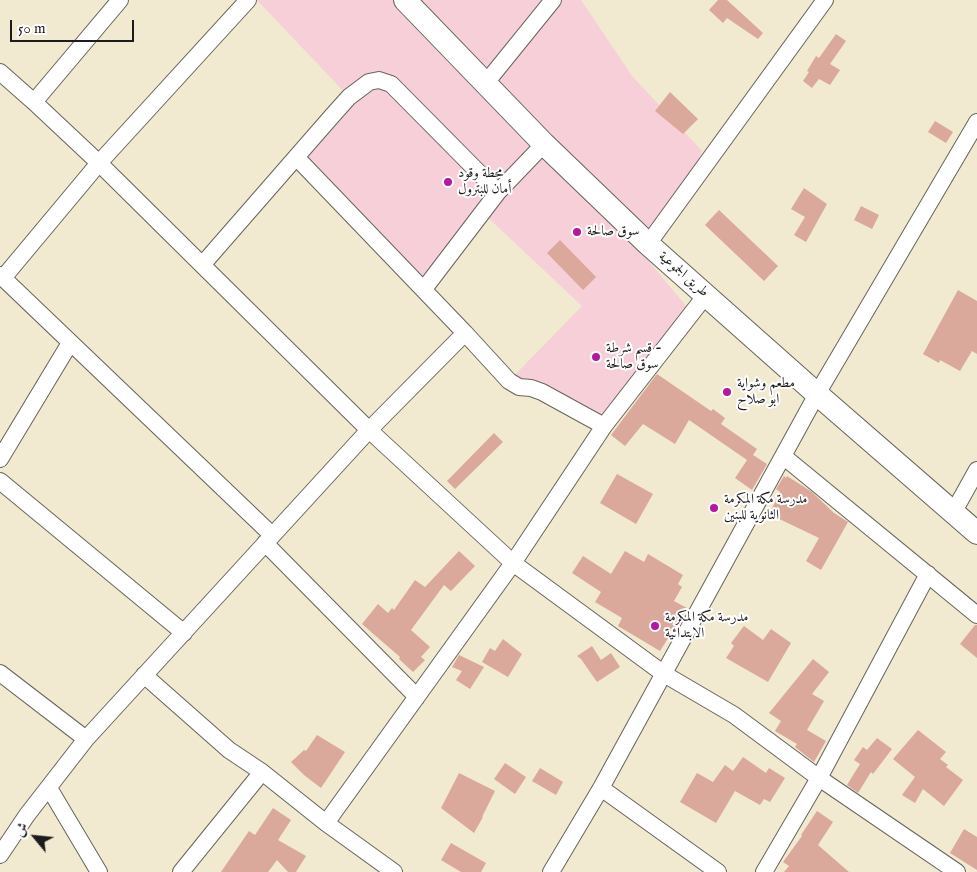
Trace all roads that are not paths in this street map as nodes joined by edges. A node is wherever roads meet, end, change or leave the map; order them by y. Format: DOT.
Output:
graph roads {
  1 [pos="120,0"];
  2 [pos="248,0"];
  3 [pos="405,0"];
  4 [pos="553,0"];
  5 [pos="825,0"];
  6 [pos="0,72"];
  7 [pos="485,84"];
  8 [pos="34,102"];
  9 [pos="977,122"];
  10 [pos="544,144"];
  11 [pos="296,157"];
  12 [pos="99,163"];
  13 [pos="498,192"];
  14 [pos="648,244"];
  15 [pos="202,265"];
  16 [pos="2,277"];
  17 [pos="424,289"];
  18 [pos="706,295"];
  19 [pos="465,333"];
  20 [pos="70,343"];
  21 [pos="817,394"];
  22 [pos="604,426"];
  23 [pos="369,430"];
  24 [pos="782,456"];
  25 [pos="0,459"];
  26 [pos="977,470"];
  27 [pos="0,481"];
  28 [pos="953,513"];
  29 [pos="977,533"];
  30 [pos="269,539"];
  31 [pos="513,563"];
  32 [pos="928,574"];
  33 [pos="977,615"];
  34 [pos="184,633"];
  35 [pos="0,673"];
  36 [pos="664,674"];
  37 [pos="144,676"];
  38 [pos="417,697"];
  39 [pos="86,739"];
  40 [pos="262,772"];
  41 [pos="819,778"];
  42 [pos="48,788"];
  43 [pos="601,788"];
  44 [pos="326,823"];
  45 [pos="0,855"];
  46 [pos="185,870"];
  47 [pos="99,872"];
  48 [pos="394,872"];
  49 [pos="551,872"];
  50 [pos="718,872"];
  51 [pos="764,872"];
  52 [pos="957,872"];
  1 -- 8 [label="street"];
  2 -- 12 [label="street"];
  3 -- 7 [label="main road, طريق الجموعية"];
  4 -- 7 [label="street"];
  5 -- 14 [label="street"];
  6 -- 8 [label="street"];
  7 -- 10 [label="main road, طريق الجموعية"];
  8 -- 12 [label="street"];
  9 -- 21 [label="street"];
  10 -- 13 [label="street"];
  10 -- 14 [label="main road, طريق الجموعية"];
  11 -- 13 [label="street"];
  11 -- 15 [label="street"];
  11 -- 17 [label="street"];
  12 -- 15 [label="street"];
  12 -- 16 [label="street"];
  13 -- 17 [label="street"];
  14 -- 18 [label="main road, طريق الجموعية"];
  15 -- 23 [label="street"];
  16 -- 20 [label="street"];
  17 -- 19 [label="street"];
  18 -- 21 [label="main road, طريق الجموعية"];
  18 -- 22 [label="street"];
  19 -- 22 [label="street"];
  19 -- 23 [label="street"];
  20 -- 25 [label="street"];
  20 -- 30 [label="street"];
  21 -- 24 [label="street"];
  21 -- 28 [label="main road, طريق الجموعية"];
  22 -- 31 [label="street"];
  23 -- 30 [label="street"];
  23 -- 31 [label="street"];
  24 -- 32 [label="street"];
  24 -- 36 [label="street"];
  26 -- 28 [label="street"];
  27 -- 34 [label="street"];
  28 -- 29 [label="main road, طريق الجموعية"];
  30 -- 34 [label="street"];
  30 -- 38 [label="street"];
  31 -- 36 [label="street"];
  31 -- 38 [label="street"];
  32 -- 33 [label="street"];
  32 -- 41 [label="street"];
  34 -- 37 [label="street"];
  35 -- 39 [label="street"];
  36 -- 41 [label="street"];
  36 -- 43 [label="street"];
  37 -- 39 [label="street"];
  37 -- 40 [label="street"];
  38 -- 44 [label="street"];
  39 -- 42 [label="street"];
  40 -- 44 [label="street"];
  40 -- 46 [label="street"];
  41 -- 51 [label="street"];
  41 -- 52 [label="street"];
  42 -- 45 [label="street"];
  42 -- 47 [label="street"];
  43 -- 49 [label="street"];
  43 -- 50 [label="street"];
  44 -- 48 [label="street"];
}
